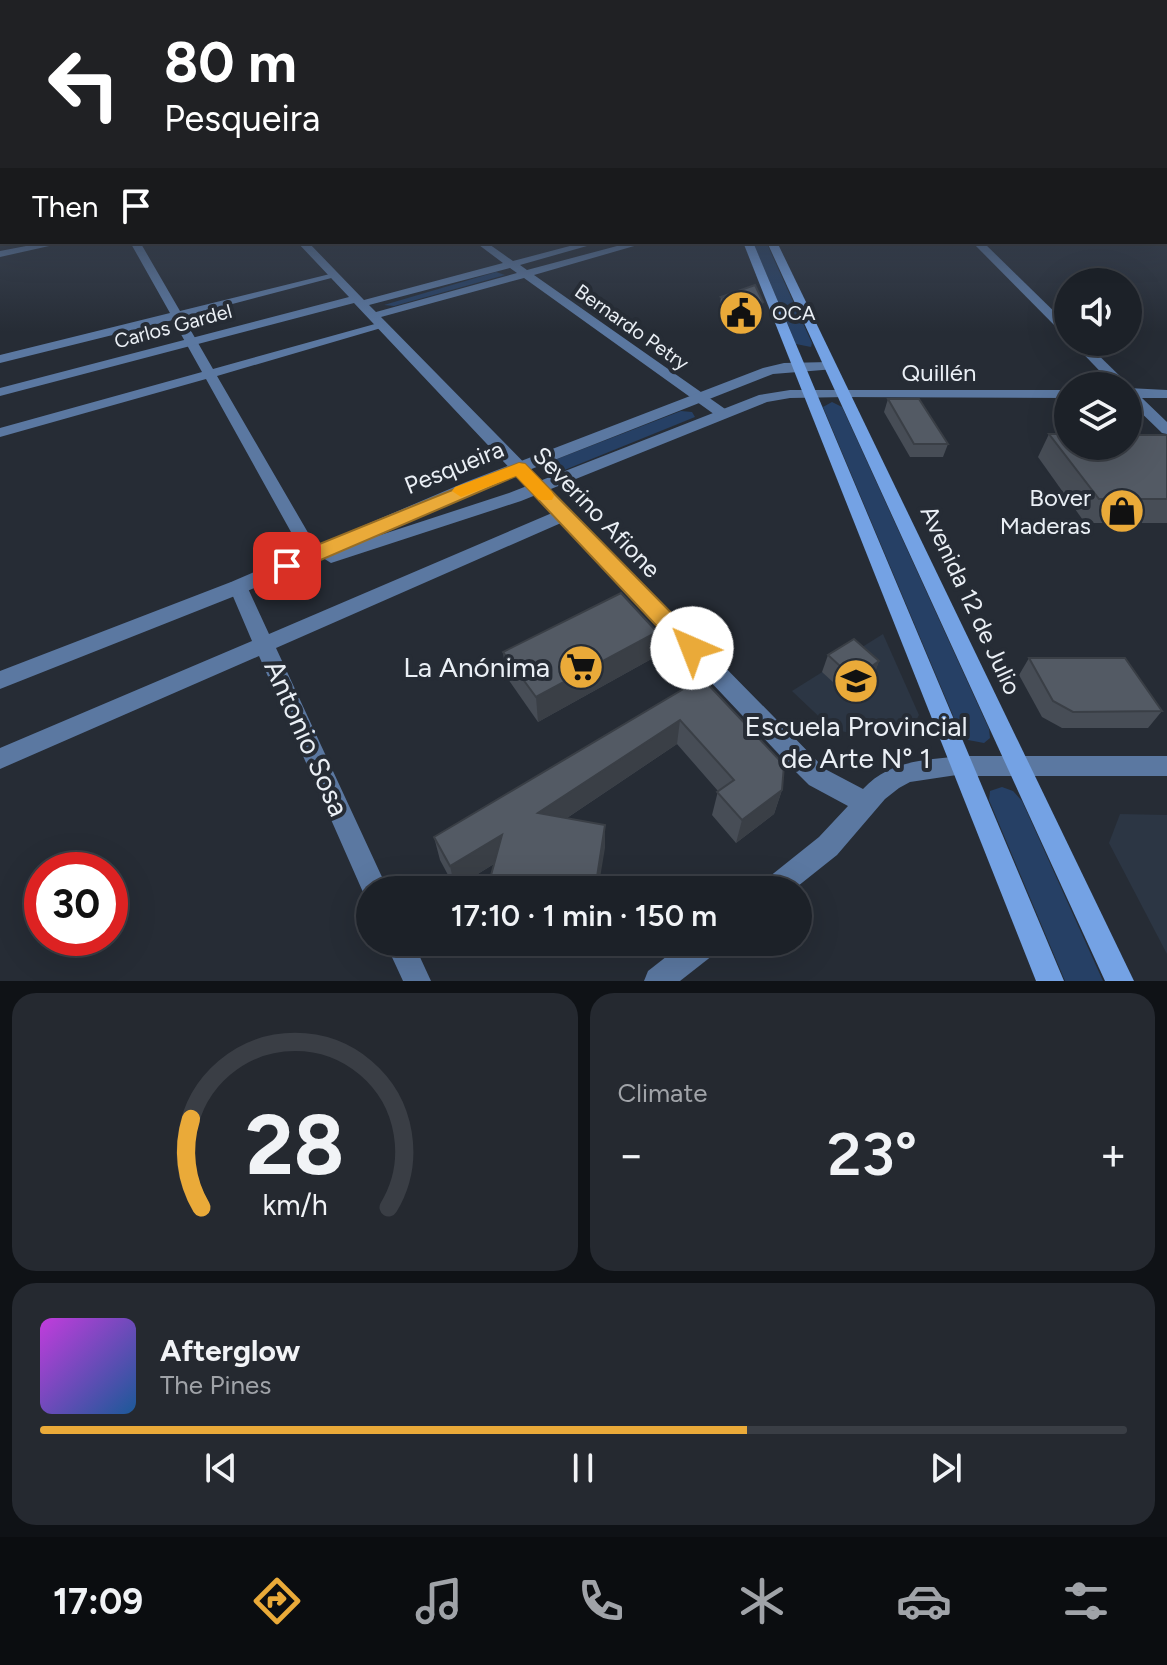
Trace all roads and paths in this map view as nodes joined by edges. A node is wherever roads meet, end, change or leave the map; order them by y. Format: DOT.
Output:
graph roads {
  1 [pos="52,244"];
  2 [pos="136,244"];
  3 [pos="304,244"];
  4 [pos="483,244"];
  5 [pos="588,244"];
  6 [pos="636,244"];
  7 [pos="749,244"];
  8 [pos="773,244"];
  9 [pos="979,244"];
  10 [pos="0,254"];
  11 [pos="512,264"];
  12 [pos="526,274"];
  13 [pos="334,276"];
  14 [pos="358,302"];
  15 [pos="177,315"];
  16 [pos="1054,318"];
  17 [pos="378,321"];
  18 [pos="192,342"];
  19 [pos="1092,356"];
  20 [pos="0,359"];
  21 [pos="830,366"];
  22 [pos="799,367"];
  23 [pos="1108,372"];
  24 [pos="210,374"];
  25 [pos="0,392"];
  26 [pos="1142,392"];
  27 [pos="810,394"];
  28 [pos="843,394"];
  29 [pos="1054,394"];
  30 [pos="1167,394"];
  31 [pos="701,398"];
  32 [pos="1142,406"];
  33 [pos="723,414"];
  34 [pos="1167,430"];
  35 [pos="0,433"];
  36 [pos="519,468"];
  37 [pos="538,488"];
  38 [pos="563,515"];
  39 [pos="312,555"];
  40 [pos="238,587"];
  41 [pos="264,645"];
  42 [pos="0,680"];
  43 [pos="0,759"];
  44 [pos="962,766"];
  45 [pos="1019,766"];
  46 [pos="1167,766"];
  47 [pos="866,803"];
  48 [pos="369,876"];
  49 [pos="790,876"];
  50 [pos="405,956"];
  51 [pos="689,956"];
  52 [pos="417,981"];
  53 [pos="658,981"];
  54 [pos="1050,981"];
  55 [pos="1120,981"];
  1 -- 10 [label="street"];
  2 -- 15 [label="street"];
  3 -- 13 [label="street, Severino Afione"];
  4 -- 11 [label="street, Bernardo Petry"];
  5 -- 11 [label="street, Carlos Gardel"];
  6 -- 12 [label="street"];
  7 -- 22 [label="main road"];
  8 -- 21 [label="main road, Avenida 12 de Julio"];
  9 -- 16 [label="street"];
  11 -- 12 [label="street, Bernardo Petry"];
  11 -- 14 [label="street, Carlos Gardel"];
  12 -- 17 [label="street"];
  12 -- 31 [label="street, Bernardo Petry"];
  13 -- 14 [label="street, Severino Afione"];
  13 -- 15 [label="street"];
  14 -- 17 [label="street, Severino Afione"];
  14 -- 18 [label="street, Carlos Gardel"];
  15 -- 18 [label="street"];
  15 -- 20 [label="street"];
  17 -- 24 [label="street"];
  17 -- 36 [label="street, Severino Afione"];
  18 -- 24 [label="street"];
  18 -- 25 [label="street, Carlos Gardel"];
  19 -- 23 [label="street"];
  21 -- 22 [label="street, Pesqueira"];
  21 -- 28 [label="main road, Avenida 12 de Julio"];
  22 -- 27 [label="main road"];
  22 -- 31 [label="street, Pesqueira"];
  24 -- 35 [label="street"];
  24 -- 39 [label="street"];
  26 -- 30 [label="street"];
  27 -- 28 [label="street, Quillén"];
  27 -- 33 [label="street, Pesqueira"];
  27 -- 44 [label="main road"];
  28 -- 29 [label="street, Quillén"];
  28 -- 45 [label="main road, Avenida 12 de Julio"];
  31 -- 33 [label="street, Bernardo Petry"];
  31 -- 36 [label="street, Pesqueira"];
  32 -- 34 [label="street"];
  33 -- 37 [label="street, Pesqueira"];
  36 -- 37 [label="street, Severino Afione"];
  36 -- 39 [label="street, Pesqueira"];
  37 -- 38 [label="street, Severino Afione"];
  37 -- 40 [label="street, Pesqueira"];
  38 -- 41 [label="street"];
  38 -- 47 [label="street, Severino Afione"];
  39 -- 40 [label="street, Pesqueira"];
  40 -- 41 [label="street, Antonio Sosa"];
  40 -- 42 [label="street, Pesqueira"];
  41 -- 43 [label="street"];
  41 -- 48 [label="street, Antonio Sosa"];
  44 -- 45 [label="street"];
  44 -- 47 [label="street"];
  44 -- 54 [label="main road"];
  45 -- 46 [label="street"];
  45 -- 55 [label="main road, Avenida 12 de Julio"];
  47 -- 49 [label="street"];
  50 -- 52 [label="street"];
  51 -- 53 [label="street"];
}
